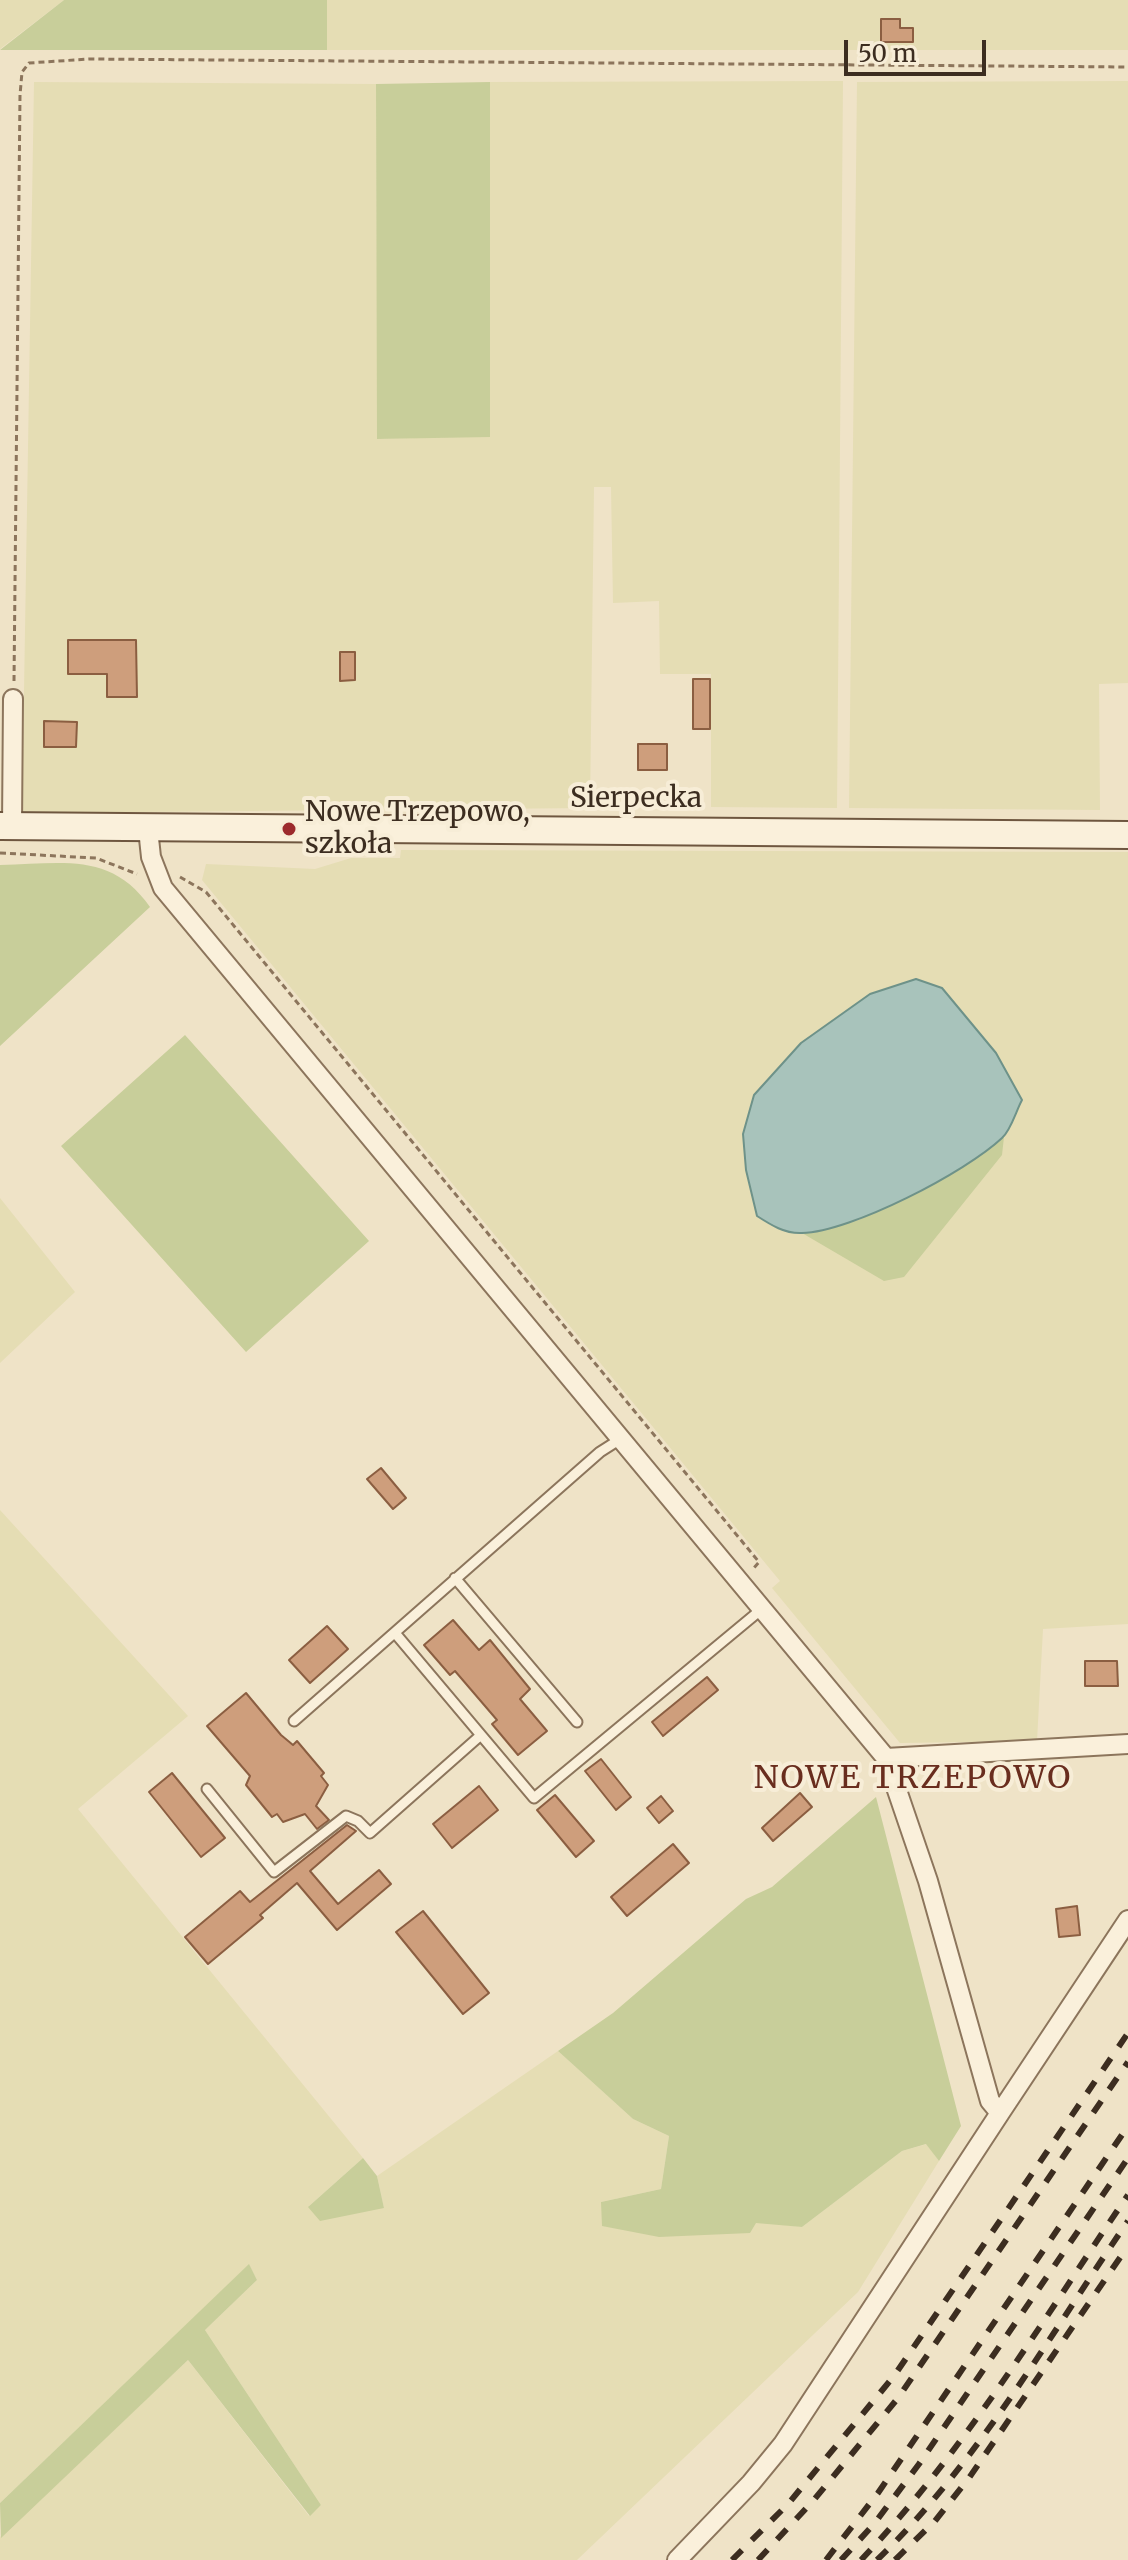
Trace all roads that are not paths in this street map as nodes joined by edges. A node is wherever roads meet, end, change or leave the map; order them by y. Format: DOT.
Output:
graph roads {
  1 [pos="13,699"];
  2 [pos="6,826"];
  3 [pos="148,829"];
  4 [pos="1128,835"];
  5 [pos="622,1438"];
  6 [pos="455,1578"];
  7 [pos="763,1608"];
  8 [pos="395,1633"];
  9 [pos="294,1721"];
  10 [pos="577,1722"];
  11 [pos="481,1735"];
  12 [pos="1128,1744"];
  13 [pos="886,1758"];
  14 [pos="207,1789"];
  15 [pos="1128,1920"];
  16 [pos="1000,2113"];
  17 [pos="677,2560"];
  1 -- 2 [label="street"];
  2 -- 3 [label="street, Sierpecka"];
  3 -- 4 [label="street, Sierpecka"];
  3 -- 5 [label="street"];
  5 -- 6 [label="lane"];
  5 -- 7 [label="street"];
  6 -- 8 [label="lane"];
  6 -- 10 [label="lane"];
  7 -- 11 [label="lane"];
  7 -- 13 [label="street"];
  8 -- 9 [label="lane"];
  8 -- 11 [label="lane"];
  11 -- 14 [label="lane"];
  12 -- 13 [label="street"];
  13 -- 16 [label="street"];
  15 -- 16 [label="street"];
  16 -- 17 [label="street"];
}
